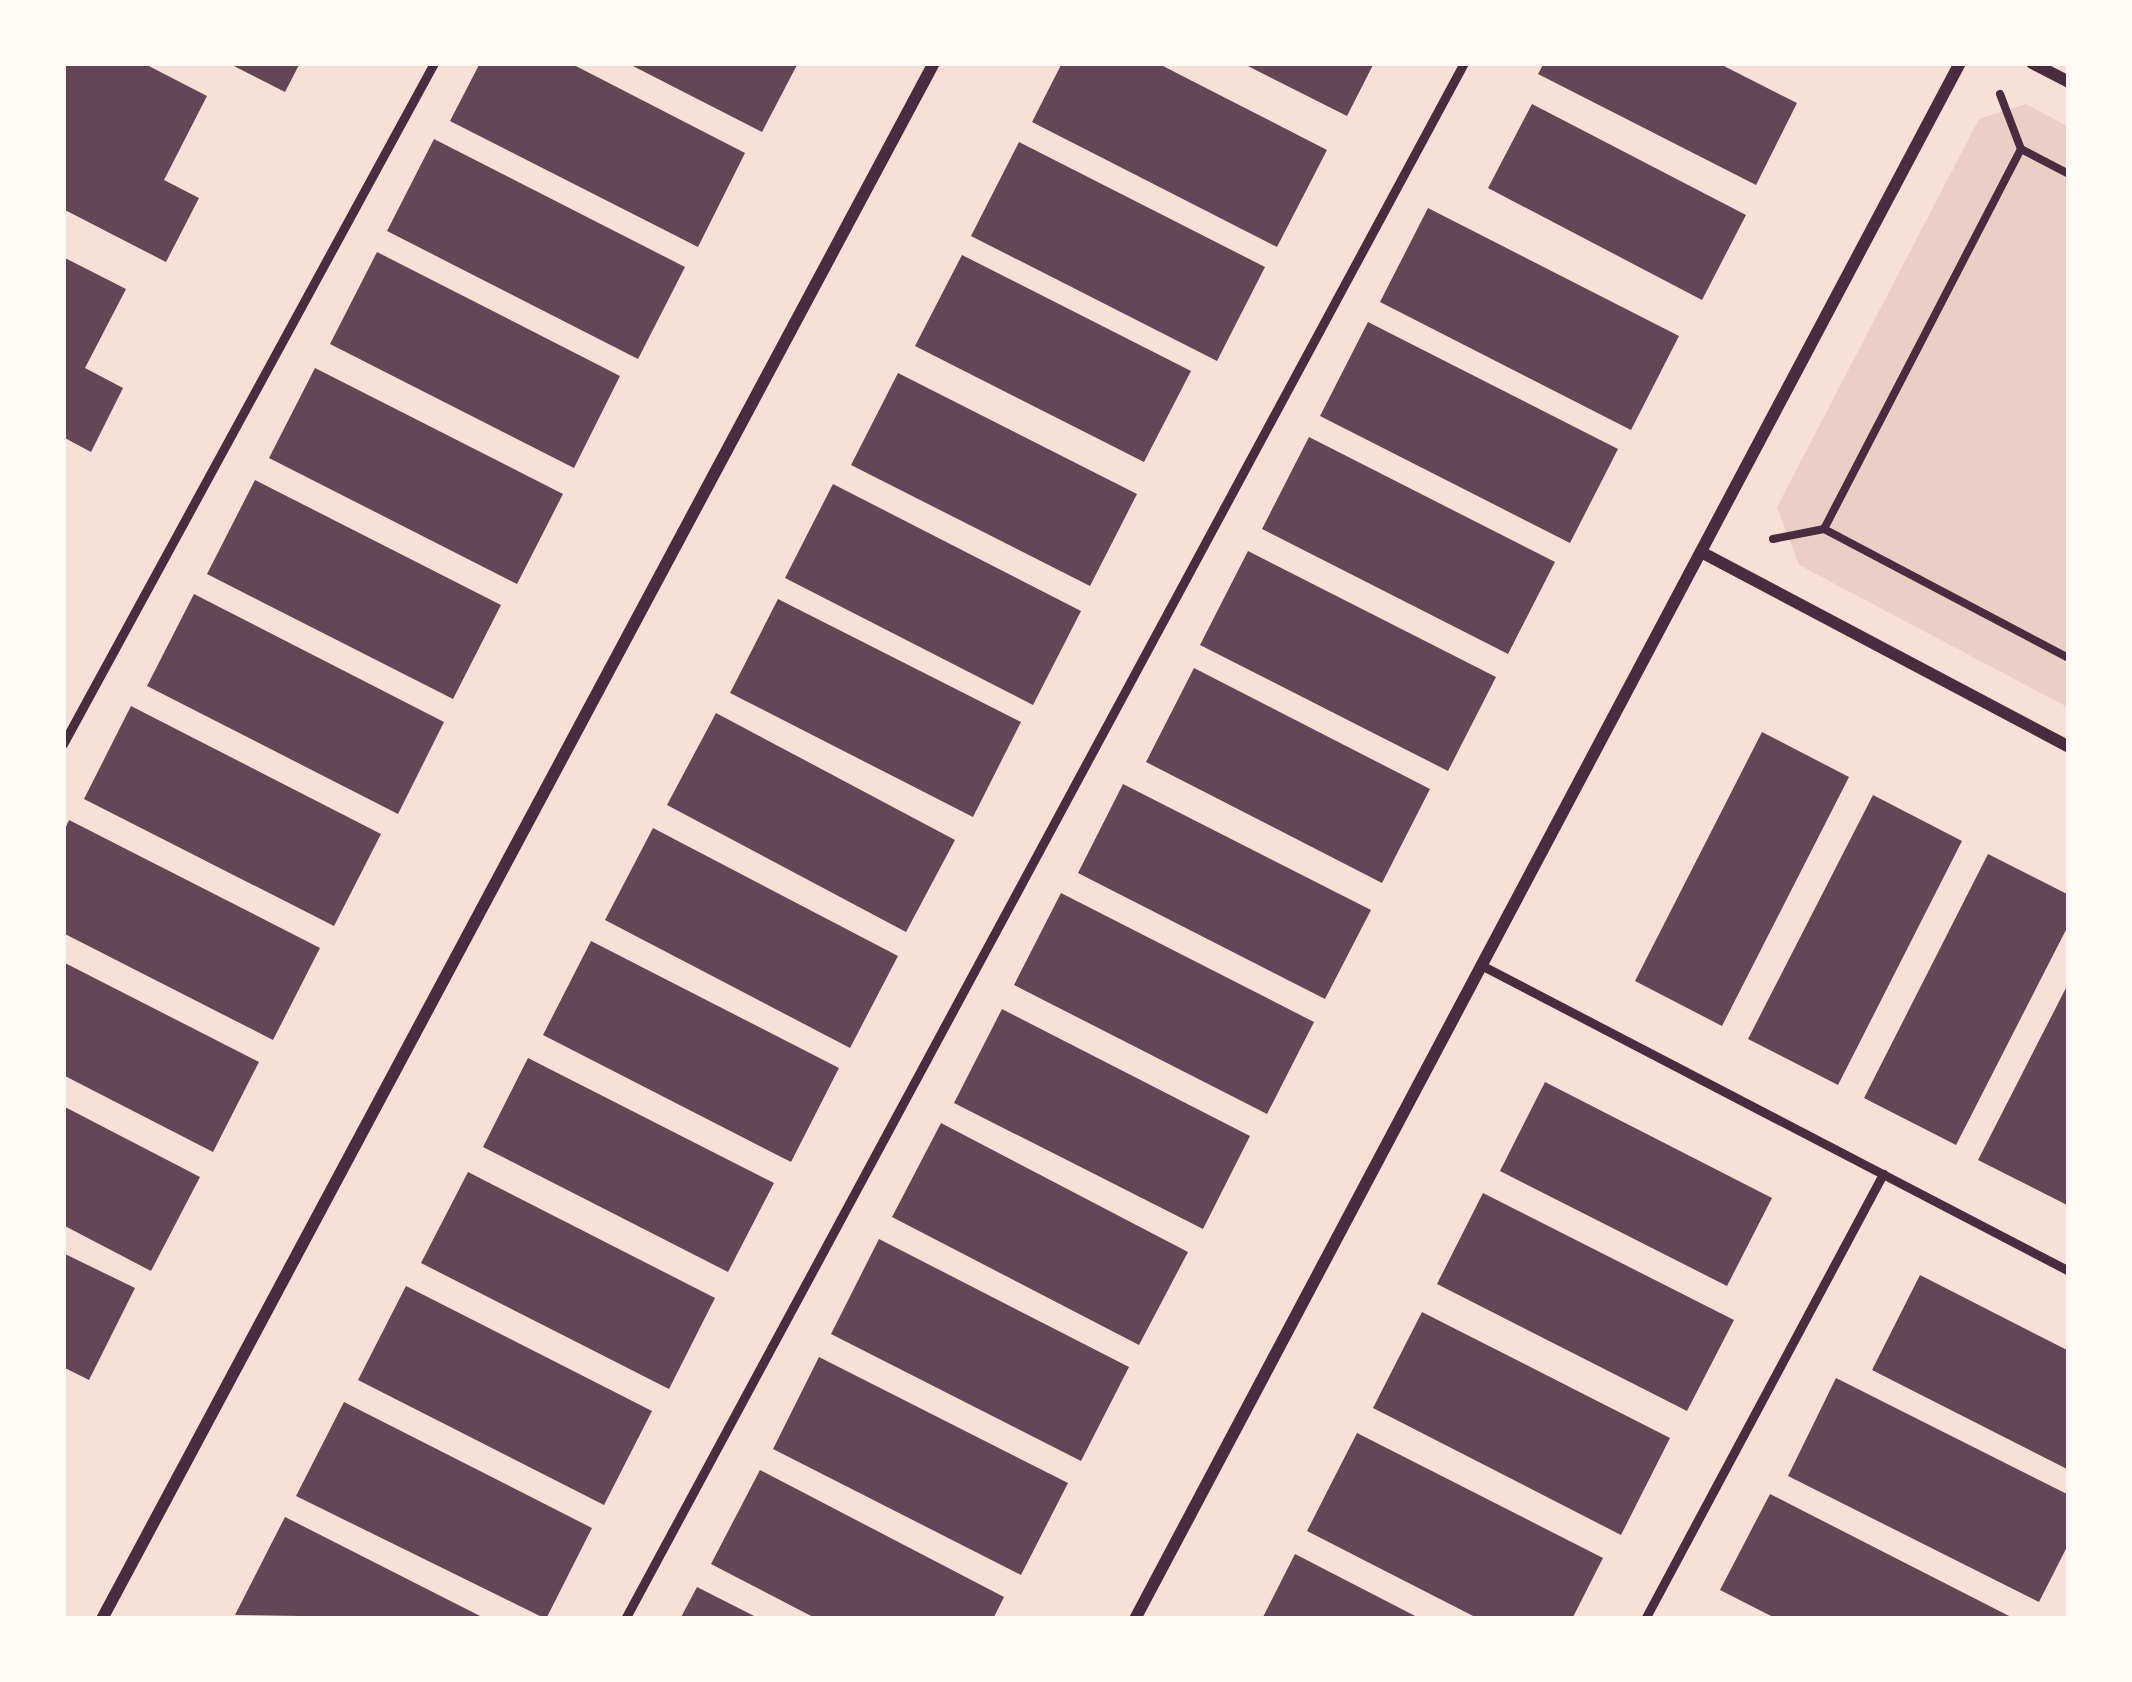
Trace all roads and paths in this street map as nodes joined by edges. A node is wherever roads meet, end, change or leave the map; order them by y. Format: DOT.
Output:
graph roads {
  1 [pos="434,63"];
  2 [pos="934,63"];
  3 [pos="1464,63"];
  4 [pos="1960,63"];
  5 [pos="2032,63"];
  6 [pos="2069,82"];
  7 [pos="1996,85"];
  8 [pos="2021,149"];
  9 [pos="2069,174"];
  10 [pos="1701,552"];
  11 [pos="2069,658"];
  12 [pos="63,744"];
  13 [pos="2069,747"];
  14 [pos="1481,965"];
  15 [pos="1883,1174"];
  16 [pos="2069,1271"];
  17 [pos="102,1619"];
  18 [pos="625,1619"];
  19 [pos="1135,1619"];
  20 [pos="1645,1619"];
  1 -- 12 [label="lane"];
  2 -- 17 [label="street"];
  3 -- 18 [label="lane"];
  4 -- 10 [label="street"];
  5 -- 6 [label="street"];
  7 -- 8 [label="path"];
  8 -- 9 [label="path"];
  8 -- 11 [label="path"];
  10 -- 13 [label="street"];
  10 -- 14 [label="street"];
  14 -- 15 [label="lane"];
  14 -- 19 [label="street"];
  15 -- 16 [label="lane"];
  15 -- 20 [label="lane"];
}
